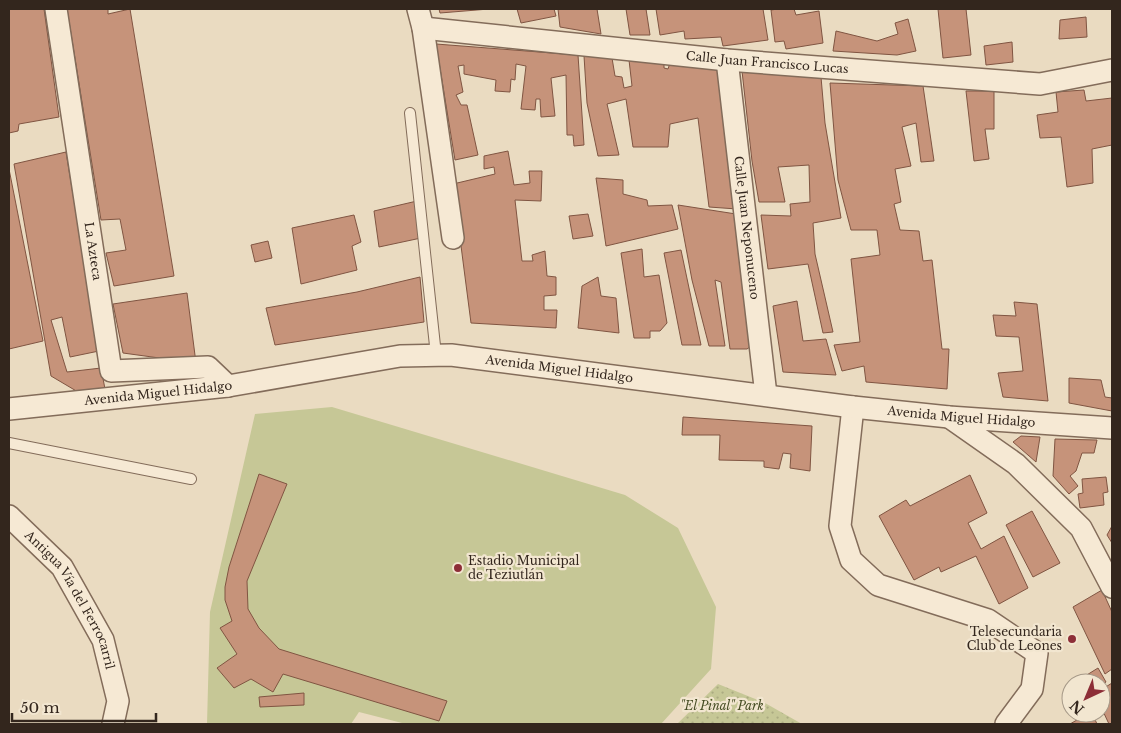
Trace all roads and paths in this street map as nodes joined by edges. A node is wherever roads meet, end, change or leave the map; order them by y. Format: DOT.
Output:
graph roads {
  1 [pos="56,9"];
  2 [pos="420,18"];
  3 [pos="727,60"];
  4 [pos="1112,70"];
  5 [pos="410,113"];
  6 [pos="452,238"];
  7 [pos="436,356"];
  8 [pos="228,386"];
  9 [pos="766,396"];
  10 [pos="853,407"];
  11 [pos="9,409"];
  12 [pos="949,416"];
  13 [pos="1112,428"];
  14 [pos="9,443"];
  15 [pos="191,479"];
  16 [pos="9,516"];
  17 [pos="1112,587"];
  18 [pos="114,724"];
  19 [pos="1006,724"];
  1 -- 8 [label="street, La Azteca"];
  2 -- 3 [label="street, Calle Juan Francisco Lucas"];
  2 -- 6 [label="street"];
  3 -- 4 [label="street, Calle Juan Francisco Lucas"];
  3 -- 9 [label="street, Calle Juan Neponuceno"];
  5 -- 7 [label="lane"];
  7 -- 8 [label="street, Avenida Miguel Hidalgo"];
  7 -- 9 [label="street, Avenida Miguel Hidalgo"];
  8 -- 11 [label="street, Avenida Miguel Hidalgo"];
  9 -- 10 [label="street, Avenida Miguel Hidalgo"];
  10 -- 12 [label="street, Avenida Miguel Hidalgo"];
  10 -- 19 [label="street"];
  12 -- 13 [label="street, Avenida Miguel Hidalgo"];
  12 -- 17 [label="street"];
  14 -- 15 [label="lane"];
  16 -- 18 [label="street, Antigua Vía del Ferrocarril"];
}
